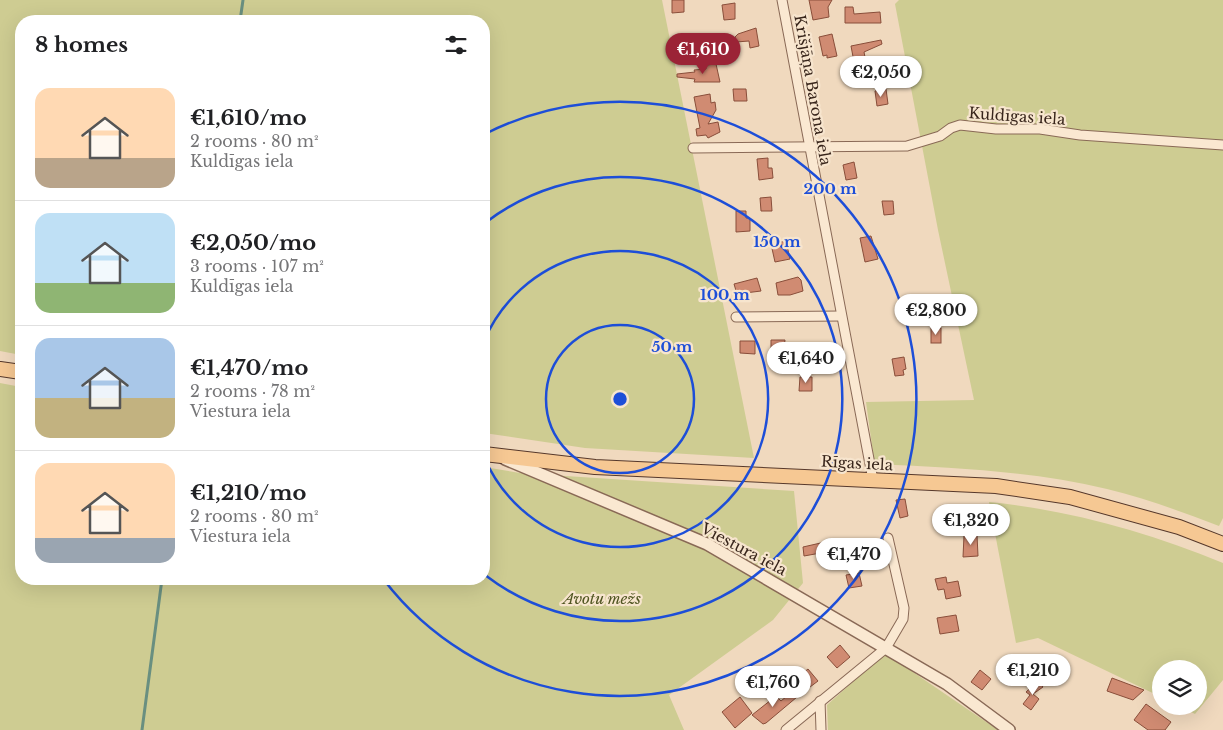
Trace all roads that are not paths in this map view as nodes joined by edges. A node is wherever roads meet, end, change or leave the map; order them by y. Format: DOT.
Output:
graph roads {
  1 [pos="782,0"];
  2 [pos="1223,145"];
  3 [pos="693,148"];
  4 [pos="809,148"];
  5 [pos="841,316"];
  6 [pos="736,317"];
  7 [pos="0,369"];
  8 [pos="15,371"];
  9 [pos="490,455"];
  10 [pos="499,456"];
  11 [pos="873,480"];
  12 [pos="888,538"];
  13 [pos="1223,544"];
  14 [pos="886,648"];
  15 [pos="820,701"];
  16 [pos="786,730"];
  17 [pos="821,730"];
  18 [pos="1009,730"];
  1 -- 4 [label="street, Krišjāņa Barona iela"];
  2 -- 4 [label="street, Kuldīgas iela"];
  3 -- 4 [label="street, Kuldīgas iela"];
  4 -- 5 [label="street, Krišjāņa Barona iela"];
  5 -- 6 [label="street"];
  5 -- 11 [label="street, Krišjāņa Barona iela"];
  7 -- 8 [label="main road"];
  9 -- 10 [label="main road, Rīgas iela"];
  10 -- 11 [label="main road, Rīgas iela"];
  10 -- 14 [label="street, Viestura iela"];
  11 -- 13 [label="main road, Rīgas iela"];
  12 -- 14 [label="street"];
  14 -- 15 [label="street"];
  14 -- 18 [label="street, Viestura iela"];
  15 -- 16 [label="street"];
  15 -- 17 [label="street"];
}
